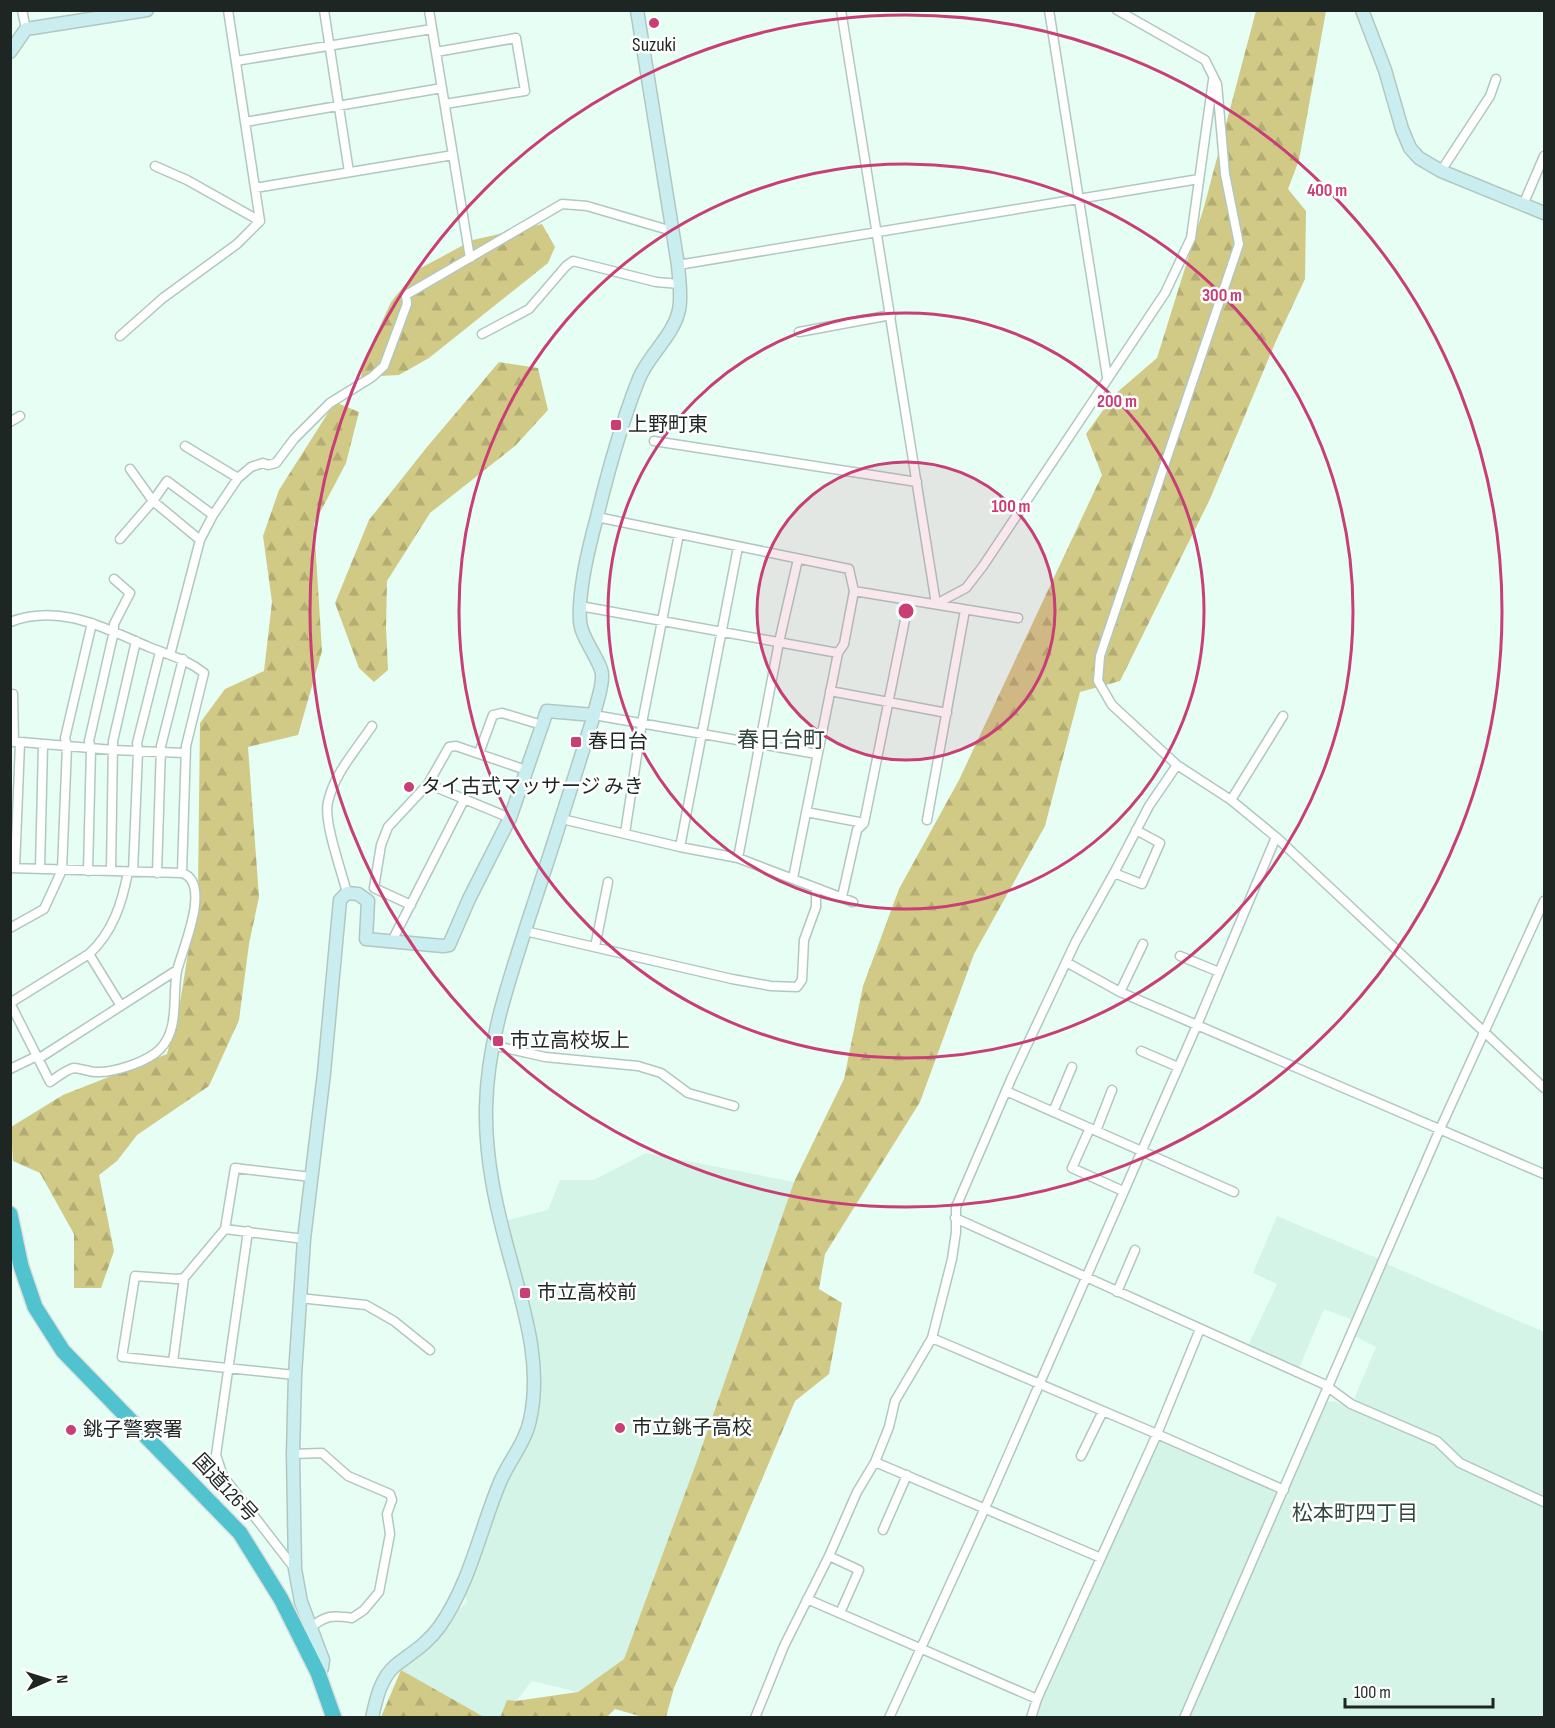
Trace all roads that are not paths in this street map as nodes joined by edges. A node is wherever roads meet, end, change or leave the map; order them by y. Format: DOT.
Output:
graph roads {
  1 [pos="22,10"];
  2 [pos="147,10"];
  3 [pos="228,10"];
  4 [pos="324,10"];
  5 [pos="429,10"];
  6 [pos="637,10"];
  7 [pos="841,10"];
  8 [pos="1048,10"];
  9 [pos="1117,10"];
  10 [pos="1362,10"];
  11 [pos="26,29"];
  12 [pos="432,29"];
  13 [pos="329,46"];
  14 [pos="10,52"];
  15 [pos="436,52"];
  16 [pos="236,61"];
  17 [pos="1214,78"];
  18 [pos="1496,79"];
  19 [pos="442,88"];
  20 [pos="445,104"];
  21 [pos="339,107"];
  22 [pos="245,122"];
  23 [pos="453,155"];
  24 [pos="1545,156"];
  25 [pos="155,166"];
  26 [pos="349,171"];
  27 [pos="1441,171"];
  28 [pos="1199,179"];
  29 [pos="255,188"];
  30 [pos="1078,198"];
  31 [pos="1523,204"];
  32 [pos="1545,213"];
  33 [pos="260,220"];
  34 [pos="672,231"];
  35 [pos="877,231"];
  36 [pos="470,258"];
  37 [pos="678,264"];
  38 [pos="680,284"];
  39 [pos="891,315"];
  40 [pos="799,332"];
  41 [pos="482,334"];
  42 [pos="120,336"];
  43 [pos="1107,377"];
  44 [pos="20,417"];
  45 [pos="10,422"];
  46 [pos="654,441"];
  47 [pos="185,446"];
  48 [pos="130,469"];
  49 [pos="238,478"];
  50 [pos="917,482"];
  51 [pos="153,501"];
  52 [pos="213,515"];
  53 [pos="597,517"];
  54 [pos="679,534"];
  55 [pos="120,539"];
  56 [pos="200,540"];
  57 [pos="738,547"];
  58 [pos="798,559"];
  59 [pos="114,579"];
  60 [pos="854,591"];
  61 [pos="909,600"];
  62 [pos="936,604"];
  63 [pos="580,606"];
  64 [pos="965,610"];
  65 [pos="1018,618"];
  66 [pos="663,620"];
  67 [pos="10,622"];
  68 [pos="92,622"];
  69 [pos="114,631"];
  70 [pos="723,632"];
  71 [pos="136,641"];
  72 [pos="779,642"];
  73 [pos="160,652"];
  74 [pos="838,653"];
  75 [pos="170,655"];
  76 [pos="183,659"];
  77 [pos="830,691"];
  78 [pos="13,694"];
  79 [pos="888,702"];
  80 [pos="947,713"];
  81 [pos="594,715"];
  82 [pos="1282,716"];
  83 [pos="642,723"];
  84 [pos="542,724"];
  85 [pos="372,726"];
  86 [pos="703,734"];
  87 [pos="15,742"];
  88 [pos="759,744"];
  89 [pos="43,745"];
  90 [pos="67,746"];
  91 [pos="91,748"];
  92 [pos="113,750"];
  93 [pos="138,752"];
  94 [pos="161,752"];
  95 [pos="185,753"];
  96 [pos="479,753"];
  97 [pos="817,754"];
  98 [pos="1177,765"];
  99 [pos="526,770"];
  100 [pos="428,784"];
  101 [pos="465,798"];
  102 [pos="1232,800"];
  103 [pos="806,812"];
  104 [pos="510,818"];
  105 [pos="562,819"];
  106 [pos="927,820"];
  107 [pos="864,823"];
  108 [pos="1136,830"];
  109 [pos="625,832"];
  110 [pos="1276,837"];
  111 [pos="680,847"];
  112 [pos="738,858"];
  113 [pos="13,868"];
  114 [pos="40,869"];
  115 [pos="62,870"];
  116 [pos="88,871"];
  117 [pos="111,871"];
  118 [pos="131,872"];
  119 [pos="157,873"];
  120 [pos="182,873"];
  121 [pos="1114,873"];
  122 [pos="793,878"];
  123 [pos="608,882"];
  124 [pos="816,888"];
  125 [pos="346,893"];
  126 [pos="842,897"];
  127 [pos="853,902"];
  128 [pos="1545,902"];
  129 [pos="411,905"];
  130 [pos="1541,920"];
  131 [pos="10,928"];
  132 [pos="525,931"];
  133 [pos="392,941"];
  134 [pos="1143,944"];
  135 [pos="595,947"];
  136 [pos="89,954"];
  137 [pos="1180,956"];
  138 [pos="1066,962"];
  139 [pos="177,970"];
  140 [pos="1219,972"];
  141 [pos="1120,992"];
  142 [pos="10,1003"];
  143 [pos="121,1006"];
  144 [pos="1197,1025"];
  145 [pos="1484,1032"];
  146 [pos="492,1045"];
  147 [pos="1141,1051"];
  148 [pos="37,1058"];
  149 [pos="1072,1067"];
  150 [pos="1178,1067"];
  151 [pos="10,1069"];
  152 [pos="1545,1088"];
  153 [pos="1112,1090"];
  154 [pos="1006,1091"];
  155 [pos="734,1106"];
  156 [pos="1053,1112"];
  157 [pos="1440,1129"];
  158 [pos="1093,1130"];
  159 [pos="1141,1151"];
  160 [pos="1545,1174"];
  161 [pos="311,1177"];
  162 [pos="1124,1191"];
  163 [pos="1234,1192"];
  164 [pos="10,1214"];
  165 [pos="955,1218"];
  166 [pos="225,1229"];
  167 [pos="248,1232"];
  168 [pos="304,1239"];
  169 [pos="1135,1250"];
  170 [pos="1085,1277"];
  171 [pos="184,1278"];
  172 [pos="1118,1292"];
  173 [pos="299,1298"];
  174 [pos="1200,1329"];
  175 [pos="932,1338"];
  176 [pos="430,1350"];
  177 [pos="173,1362"];
  178 [pos="228,1367"];
  179 [pos="295,1375"];
  180 [pos="1039,1384"];
  181 [pos="1328,1386"];
  182 [pos="1102,1411"];
  183 [pos="1157,1434"];
  184 [pos="294,1454"];
  185 [pos="1081,1456"];
  186 [pos="875,1461"];
  187 [pos="907,1475"];
  188 [pos="1284,1490"];
  189 [pos="1545,1502"];
  190 [pos="985,1508"];
  191 [pos="883,1530"];
  192 [pos="829,1556"];
  193 [pos="1101,1558"];
  194 [pos="295,1569"];
  195 [pos="807,1599"];
  196 [pos="840,1613"];
  197 [pos="310,1628"];
  198 [pos="920,1648"];
  199 [pos="318,1673"];
  200 [pos="1037,1699"];
  201 [pos="334,1718"];
  202 [pos="372,1718"];
  203 [pos="755,1718"];
  204 [pos="889,1718"];
  205 [pos="1031,1718"];
  206 [pos="1184,1718"];
  1 -- 11 [label="street"];
  2 -- 11 [label="street"];
  3 -- 16 [label="street"];
  4 -- 13 [label="street"];
  5 -- 12 [label="street"];
  6 -- 34 [label="street"];
  7 -- 35 [label="street"];
  8 -- 30 [label="street"];
  9 -- 17 [label="street"];
  10 -- 27 [label="street"];
  11 -- 14 [label="street"];
  12 -- 13 [label="street"];
  12 -- 15 [label="street"];
  13 -- 16 [label="street"];
  13 -- 21 [label="street"];
  15 -- 19 [label="street"];
  15 -- 20 [label="street"];
  16 -- 22 [label="street"];
  17 -- 28 [label="street"];
  17 -- 98 [label="street"];
  18 -- 27 [label="street"];
  19 -- 20 [label="street"];
  19 -- 21 [label="street"];
  20 -- 23 [label="street"];
  21 -- 22 [label="street"];
  21 -- 26 [label="street"];
  22 -- 29 [label="street"];
  23 -- 26 [label="street"];
  23 -- 36 [label="street"];
  24 -- 31 [label="street"];
  25 -- 33 [label="street"];
  26 -- 29 [label="street"];
  27 -- 31 [label="street"];
  28 -- 30 [label="street"];
  28 -- 43 [label="street"];
  29 -- 33 [label="street"];
  30 -- 35 [label="street"];
  30 -- 43 [label="street"];
  31 -- 32 [label="street"];
  33 -- 42 [label="street"];
  34 -- 36 [label="street"];
  34 -- 37 [label="street"];
  35 -- 37 [label="street"];
  35 -- 39 [label="street"];
  36 -- 49 [label="street"];
  37 -- 38 [label="street"];
  38 -- 41 [label="street"];
  38 -- 53 [label="street"];
  39 -- 40 [label="street"];
  39 -- 50 [label="street"];
  43 -- 62 [label="street"];
  44 -- 45 [label="street"];
  46 -- 50 [label="street"];
  47 -- 49 [label="street"];
  48 -- 51 [label="street"];
  49 -- 52 [label="street"];
  50 -- 62 [label="street"];
  51 -- 52 [label="street"];
  51 -- 55 [label="street"];
  51 -- 56 [label="street"];
  52 -- 56 [label="street"];
  53 -- 54 [label="street"];
  53 -- 63 [label="street"];
  54 -- 57 [label="street"];
  54 -- 66 [label="street"];
  56 -- 75 [label="street"];
  57 -- 58 [label="street"];
  57 -- 70 [label="street"];
  58 -- 60 [label="street"];
  58 -- 72 [label="street"];
  59 -- 69 [label="street"];
  60 -- 61 [label="street"];
  60 -- 74 [label="street"];
  61 -- 62 [label="street"];
  61 -- 79 [label="street"];
  62 -- 64 [label="street"];
  63 -- 66 [label="street"];
  63 -- 81 [label="street"];
  64 -- 65 [label="street"];
  64 -- 80 [label="street"];
  66 -- 70 [label="street"];
  66 -- 83 [label="street"];
  67 -- 68 [label="street"];
  68 -- 69 [label="street"];
  68 -- 90 [label="street"];
  69 -- 71 [label="street"];
  69 -- 91 [label="street"];
  70 -- 72 [label="street"];
  70 -- 86 [label="street"];
  71 -- 73 [label="street"];
  71 -- 92 [label="street"];
  72 -- 74 [label="street"];
  72 -- 88 [label="street"];
  73 -- 75 [label="street"];
  73 -- 93 [label="street"];
  74 -- 77 [label="street"];
  75 -- 76 [label="street"];
  76 -- 94 [label="street"];
  76 -- 95 [label="street"];
  77 -- 79 [label="street"];
  77 -- 97 [label="street"];
  78 -- 87 [label="street"];
  79 -- 80 [label="street"];
  79 -- 107 [label="street"];
  80 -- 106 [label="street"];
  81 -- 83 [label="street"];
  81 -- 84 [label="street"];
  81 -- 105 [label="street"];
  82 -- 102 [label="street"];
  83 -- 86 [label="street"];
  83 -- 109 [label="street"];
  84 -- 96 [label="street"];
  84 -- 99 [label="street"];
  85 -- 125 [label="street"];
  86 -- 88 [label="street"];
  86 -- 111 [label="street"];
  87 -- 89 [label="street"];
  87 -- 113 [label="street"];
  88 -- 97 [label="street"];
  88 -- 112 [label="street"];
  89 -- 90 [label="street"];
  89 -- 114 [label="street"];
  90 -- 91 [label="street"];
  90 -- 115 [label="street"];
  91 -- 92 [label="street"];
  91 -- 116 [label="street"];
  92 -- 93 [label="street"];
  92 -- 117 [label="street"];
  93 -- 94 [label="street"];
  93 -- 118 [label="street"];
  94 -- 95 [label="street"];
  94 -- 119 [label="street"];
  95 -- 120 [label="street"];
  96 -- 99 [label="street"];
  96 -- 100 [label="street"];
  97 -- 103 [label="street"];
  98 -- 102 [label="street"];
  98 -- 108 [label="street"];
  99 -- 104 [label="street"];
  100 -- 101 [label="street"];
  100 -- 129 [label="street"];
  101 -- 104 [label="street"];
  101 -- 129 [label="street"];
  102 -- 110 [label="street"];
  103 -- 107 [label="street"];
  103 -- 122 [label="street"];
  104 -- 133 [label="street"];
  105 -- 109 [label="street"];
  105 -- 132 [label="street"];
  107 -- 126 [label="street"];
  108 -- 121 [label="street"];
  108 -- 121 [label="street"];
  109 -- 111 [label="street"];
  110 -- 140 [label="street"];
  110 -- 145 [label="street"];
  111 -- 112 [label="street"];
  112 -- 122 [label="street"];
  113 -- 114 [label="street"];
  114 -- 115 [label="street"];
  115 -- 116 [label="street"];
  115 -- 131 [label="street"];
  116 -- 117 [label="street"];
  117 -- 118 [label="street"];
  118 -- 119 [label="street"];
  118 -- 136 [label="street"];
  119 -- 120 [label="street"];
  120 -- 139 [label="street"];
  121 -- 138 [label="street"];
  122 -- 124 [label="street"];
  123 -- 135 [label="street"];
  124 -- 126 [label="street"];
  124 -- 135 [label="street"];
  125 -- 133 [label="street"];
  125 -- 161 [label="street"];
  126 -- 127 [label="street"];
  128 -- 130 [label="street"];
  129 -- 133 [label="street"];
  130 -- 145 [label="street"];
  132 -- 135 [label="street"];
  132 -- 146 [label="street"];
  134 -- 141 [label="street"];
  136 -- 142 [label="street"];
  136 -- 143 [label="street"];
  137 -- 140 [label="street"];
  138 -- 141 [label="street"];
  138 -- 154 [label="street"];
  139 -- 143 [label="street"];
  139 -- 148 [label="street"];
  140 -- 144 [label="street"];
  141 -- 144 [label="street"];
  142 -- 148 [label="street"];
  143 -- 148 [label="street"];
  144 -- 150 [label="street"];
  144 -- 157 [label="street"];
  145 -- 152 [label="street"];
  145 -- 157 [label="street"];
  146 -- 155 [label="street"];
  146 -- 202 [label="street"];
  147 -- 150 [label="street"];
  148 -- 151 [label="street"];
  149 -- 156 [label="street"];
  150 -- 159 [label="street"];
  153 -- 158 [label="street"];
  154 -- 156 [label="street"];
  154 -- 165 [label="street"];
  156 -- 158 [label="street"];
  157 -- 160 [label="street"];
  157 -- 181 [label="street"];
  158 -- 159 [label="street"];
  158 -- 162 [label="street"];
  159 -- 162 [label="street"];
  159 -- 163 [label="street"];
  161 -- 166 [label="street"];
  161 -- 168 [label="street"];
  162 -- 170 [label="street"];
  164 -- 199 [label="highway, 国道126号"];
  165 -- 170 [label="street"];
  165 -- 175 [label="street"];
  166 -- 167 [label="street"];
  166 -- 171 [label="street"];
  167 -- 168 [label="street"];
  167 -- 178 [label="street"];
  168 -- 173 [label="street"];
  169 -- 172 [label="street"];
  170 -- 172 [label="street"];
  170 -- 180 [label="street"];
  171 -- 177 [label="street"];
  171 -- 177 [label="street"];
  172 -- 174 [label="street"];
  173 -- 176 [label="street"];
  173 -- 179 [label="street"];
  174 -- 181 [label="street"];
  174 -- 183 [label="street"];
  175 -- 180 [label="street"];
  175 -- 186 [label="street"];
  177 -- 178 [label="street"];
  178 -- 179 [label="street"];
  178 -- 194 [label="street"];
  179 -- 184 [label="street"];
  180 -- 182 [label="street"];
  180 -- 190 [label="street"];
  181 -- 188 [label="street"];
  181 -- 189 [label="street"];
  182 -- 183 [label="street"];
  182 -- 185 [label="street"];
  183 -- 188 [label="street"];
  183 -- 193 [label="street"];
  184 -- 194 [label="street"];
  184 -- 197 [label="street"];
  186 -- 187 [label="street"];
  186 -- 192 [label="street"];
  187 -- 190 [label="street"];
  187 -- 191 [label="street"];
  188 -- 206 [label="street"];
  190 -- 193 [label="street"];
  190 -- 198 [label="street"];
  192 -- 195 [label="street"];
  192 -- 196 [label="street"];
  193 -- 200 [label="street"];
  194 -- 197 [label="street"];
  195 -- 196 [label="street"];
  195 -- 203 [label="street"];
  196 -- 198 [label="street"];
  197 -- 199 [label="street"];
  198 -- 200 [label="street"];
  198 -- 204 [label="street"];
  199 -- 201 [label="highway, 国道126号"];
  200 -- 205 [label="street"];
}
